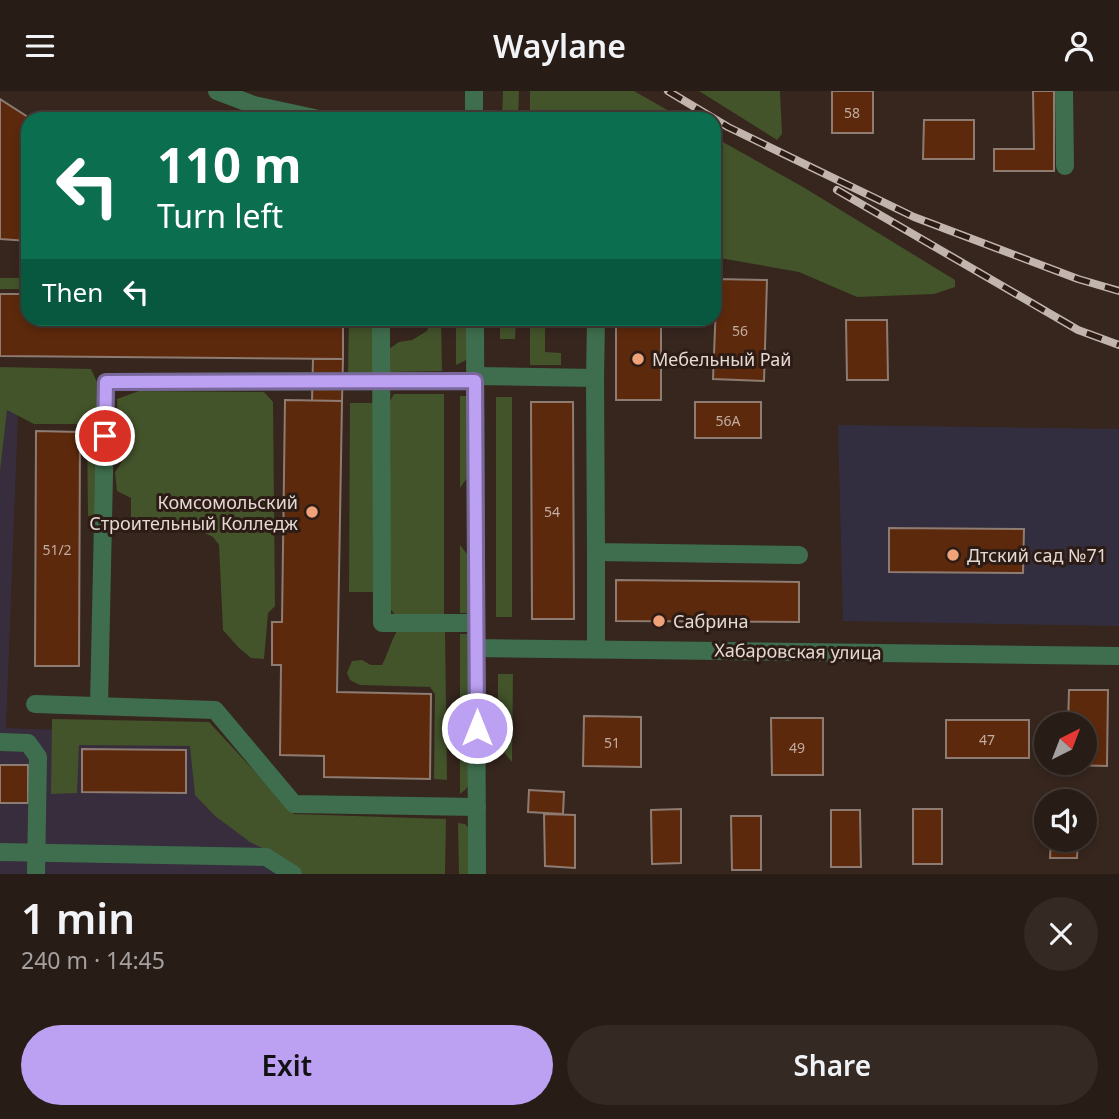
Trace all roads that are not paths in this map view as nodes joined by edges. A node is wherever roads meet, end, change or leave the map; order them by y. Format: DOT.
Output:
graph roads {
  1 [pos="217,91"];
  2 [pos="474,91"];
  3 [pos="1064,91"];
  4 [pos="286,112"];
  5 [pos="474,112"];
  6 [pos="1065,166"];
  7 [pos="380,326"];
  8 [pos="475,326"];
  9 [pos="596,326"];
  10 [pos="595,378"];
  11 [pos="475,379"];
  12 [pos="382,381"];
  13 [pos="596,552"];
  14 [pos="799,555"];
  15 [pos="476,623"];
  16 [pos="476,648"];
  17 [pos="596,649"];
  18 [pos="1119,656"];
  19 [pos="35,704"];
  20 [pos="99,706"];
  21 [pos="0,742"];
  22 [pos="477,807"];
  23 [pos="0,852"];
  24 [pos="37,853"];
  25 [pos="36,874"];
  26 [pos="293,874"];
  27 [pos="477,874"];
  1 -- 4 [label="street"];
  2 -- 5 [label="street"];
  3 -- 6 [label="street"];
  7 -- 12 [label="street"];
  8 -- 11 [label="street"];
  9 -- 10 [label="street"];
  10 -- 11 [label="street"];
  10 -- 13 [label="street"];
  11 -- 12 [label="street"];
  11 -- 15 [label="street"];
  12 -- 15 [label="street"];
  12 -- 20 [label="street"];
  13 -- 14 [label="street"];
  13 -- 17 [label="street"];
  15 -- 16 [label="street"];
  16 -- 17 [label="street, Хабаровская улица"];
  16 -- 22 [label="street"];
  17 -- 18 [label="street, Хабаровская улица"];
  19 -- 20 [label="street"];
  20 -- 22 [label="street"];
  21 -- 24 [label="street"];
  22 -- 27 [label="street"];
  23 -- 24 [label="street"];
  24 -- 25 [label="street"];
  24 -- 26 [label="street"];
}
